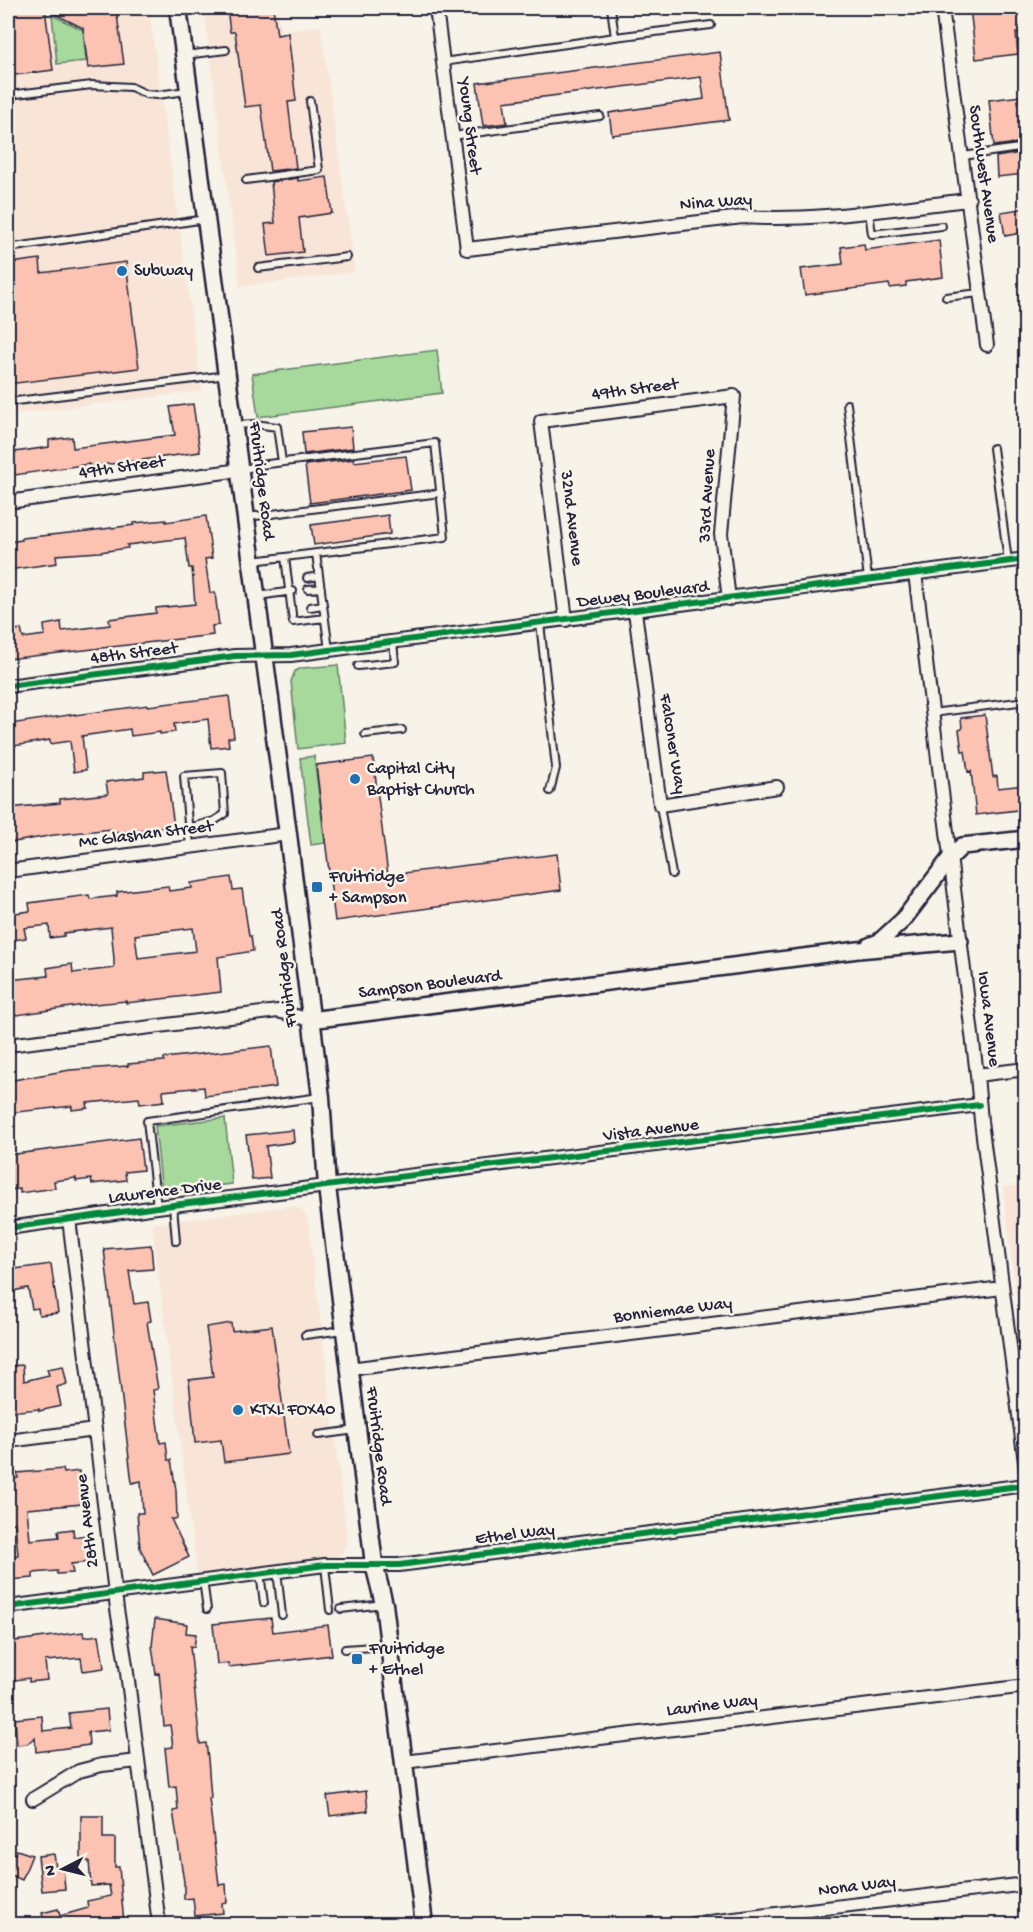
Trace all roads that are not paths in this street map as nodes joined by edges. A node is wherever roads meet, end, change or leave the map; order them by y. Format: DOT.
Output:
graph roads {
  1 [pos="178,8"];
  2 [pos="436,8"];
  3 [pos="611,8"];
  4 [pos="942,8"];
  5 [pos="711,26"];
  6 [pos="615,37"];
  7 [pos="226,50"];
  8 [pos="184,56"];
  9 [pos="443,63"];
  10 [pos="189,91"];
  11 [pos="8,95"];
  12 [pos="310,101"];
  13 [pos="600,116"];
  14 [pos="452,136"];
  15 [pos="1026,147"];
  16 [pos="963,156"];
  17 [pos="246,180"];
  18 [pos="969,200"];
  19 [pos="869,211"];
  20 [pos="206,219"];
  21 [pos="942,226"];
  22 [pos="8,248"];
  23 [pos="467,249"];
  24 [pos="347,257"];
  25 [pos="258,268"];
  26 [pos="980,292"];
  27 [pos="946,297"];
  28 [pos="987,345"];
  29 [pos="228,375"];
  30 [pos="734,396"];
  31 [pos="8,402"];
  32 [pos="847,404"];
  33 [pos="541,421"];
  34 [pos="234,425"];
  35 [pos="993,448"];
  36 [pos="282,462"];
  37 [pos="240,470"];
  38 [pos="441,493"];
  39 [pos="8,502"];
  40 [pos="246,517"];
  41 [pos="316,553"];
  42 [pos="285,557"];
  43 [pos="1026,559"];
  44 [pos="252,561"];
  45 [pos="1008,562"];
  46 [pos="915,573"];
  47 [pos="319,576"];
  48 [pos="307,578"];
  49 [pos="868,580"];
  50 [pos="321,588"];
  51 [pos="308,589"];
  52 [pos="292,592"];
  53 [pos="257,596"];
  54 [pos="729,599"];
  55 [pos="323,605"];
  56 [pos="310,607"];
  57 [pos="635,611"];
  58 [pos="324,618"];
  59 [pos="566,620"];
  60 [pos="540,623"];
  61 [pos="393,642"];
  62 [pos="329,650"];
  63 [pos="264,655"];
  64 [pos="358,666"];
  65 [pos="8,686"];
  66 [pos="1026,701"];
  67 [pos="932,713"];
  68 [pos="402,730"];
  69 [pos="365,734"];
  70 [pos="777,787"];
  71 [pos="550,791"];
  72 [pos="660,805"];
  73 [pos="188,828"];
  74 [pos="288,834"];
  75 [pos="1026,839"];
  76 [pos="190,847"];
  77 [pos="951,857"];
  78 [pos="8,871"];
  79 [pos="672,874"];
  80 [pos="960,941"];
  81 [pos="858,950"];
  82 [pos="310,1020"];
  83 [pos="8,1045"];
  84 [pos="1026,1069"];
  85 [pos="977,1075"];
  86 [pos="321,1097"];
  87 [pos="979,1105"];
  88 [pos="327,1187"];
  89 [pos="173,1206"];
  90 [pos="157,1207"];
  91 [pos="69,1219"];
  92 [pos="8,1228"];
  93 [pos="176,1241"];
  94 [pos="1002,1288"];
  95 [pos="344,1330"];
  96 [pos="305,1335"];
  97 [pos="349,1369"];
  98 [pos="95,1430"];
  99 [pos="357,1430"];
  100 [pos="318,1435"];
  101 [pos="8,1441"];
  102 [pos="1026,1470"];
  103 [pos="1026,1485"];
  104 [pos="325,1564"];
  105 [pos="374,1564"];
  106 [pos="277,1571"];
  107 [pos="260,1572"];
  108 [pos="203,1579"];
  109 [pos="115,1594"];
  110 [pos="264,1603"];
  111 [pos="384,1604"];
  112 [pos="8,1607"];
  113 [pos="207,1609"];
  114 [pos="340,1609"];
  115 [pos="330,1610"];
  116 [pos="282,1615"];
  117 [pos="389,1646"];
  118 [pos="345,1649"];
  119 [pos="1026,1686"];
  120 [pos="138,1761"];
  121 [pos="404,1762"];
  122 [pos="33,1799"];
  123 [pos="1026,1884"];
  124 [pos="159,1924"];
  125 [pos="424,1924"];
  126 [pos="693,1924"];
  1 -- 8 [label="main road, Fruitridge Road"];
  2 -- 9 [label="street, Young Street"];
  3 -- 6 [label="lane"];
  4 -- 16 [label="street, Southwest Avenue"];
  5 -- 6 [label="lane"];
  6 -- 9 [label="lane"];
  7 -- 8 [label="lane"];
  8 -- 10 [label="main road, Fruitridge Road"];
  9 -- 14 [label="street, Young Street"];
  10 -- 11 [label="lane"];
  10 -- 20 [label="main road, Fruitridge Road"];
  12 -- 17 [label="lane"];
  13 -- 14 [label="lane"];
  14 -- 23 [label="street, Young Street"];
  15 -- 16 [label="lane"];
  16 -- 18 [label="street, Southwest Avenue"];
  18 -- 19 [label="street, Nina Way"];
  18 -- 26 [label="street, Southwest Avenue"];
  19 -- 21 [label="lane"];
  19 -- 23 [label="street, Nina Way"];
  20 -- 22 [label="lane"];
  20 -- 29 [label="main road, Fruitridge Road"];
  24 -- 25 [label="lane"];
  26 -- 27 [label="lane"];
  26 -- 28 [label="street, Southwest Avenue"];
  29 -- 31 [label="lane"];
  29 -- 34 [label="main road, Fruitridge Road"];
  30 -- 33 [label="street, 49th Street"];
  30 -- 54 [label="street, 33rd Avenue"];
  32 -- 49 [label="lane"];
  33 -- 59 [label="street, 32nd Avenue"];
  34 -- 36 [label="lane"];
  34 -- 37 [label="main road, Fruitridge Road"];
  35 -- 45 [label="lane"];
  36 -- 37 [label="lane"];
  36 -- 38 [label="lane"];
  37 -- 39 [label="street, 49th Street"];
  37 -- 40 [label="main road, Fruitridge Road"];
  38 -- 40 [label="lane"];
  38 -- 41 [label="lane"];
  40 -- 44 [label="main road, Fruitridge Road"];
  41 -- 42 [label="lane"];
  41 -- 47 [label="lane"];
  42 -- 44 [label="lane"];
  42 -- 52 [label="lane"];
  43 -- 45 [label="street, Dewey Boulevard"];
  44 -- 53 [label="main road, Fruitridge Road"];
  45 -- 46 [label="street, Dewey Boulevard"];
  46 -- 49 [label="street, Dewey Boulevard"];
  46 -- 67 [label="street, Iowa Avenue"];
  47 -- 48 [label="lane"];
  47 -- 50 [label="lane"];
  49 -- 54 [label="street, Dewey Boulevard"];
  50 -- 51 [label="lane"];
  50 -- 55 [label="lane"];
  52 -- 53 [label="lane"];
  52 -- 58 [label="lane"];
  53 -- 63 [label="main road, Fruitridge Road"];
  54 -- 57 [label="street, Dewey Boulevard"];
  55 -- 56 [label="lane"];
  55 -- 58 [label="lane"];
  57 -- 59 [label="street, Dewey Boulevard"];
  57 -- 72 [label="street, Falconer Way"];
  58 -- 62 [label="lane"];
  59 -- 60 [label="street, Dewey Boulevard"];
  60 -- 61 [label="street, Dewey Boulevard"];
  60 -- 71 [label="lane"];
  61 -- 62 [label="street, Dewey Boulevard"];
  61 -- 64 [label="lane"];
  62 -- 63 [label="street, Dewey Boulevard"];
  63 -- 65 [label="street, 48th Street"];
  63 -- 74 [label="main road, Fruitridge Road"];
  66 -- 67 [label="lane"];
  67 -- 77 [label="street, Iowa Avenue"];
  68 -- 69 [label="lane"];
  70 -- 72 [label="street, Falconer Way"];
  72 -- 79 [label="lane"];
  73 -- 73 [label="lane"];
  73 -- 76 [label="lane"];
  74 -- 76 [label="street, Mc Glashan Street"];
  74 -- 82 [label="main road, Fruitridge Road"];
  75 -- 77 [label="street, Sampson Boulevard"];
  76 -- 78 [label="street, Mc Glashan Street"];
  77 -- 80 [label="street, Iowa Avenue"];
  77 -- 81 [label="street, Sampson Boulevard"];
  80 -- 81 [label="street, Sampson Boulevard"];
  80 -- 85 [label="street, Iowa Avenue"];
  81 -- 82 [label="street, Sampson Boulevard"];
  82 -- 83 [label="street, Sampson Boulevard"];
  82 -- 86 [label="main road, Fruitridge Road"];
  84 -- 85 [label="street"];
  85 -- 87 [label="street, Iowa Avenue"];
  86 -- 88 [label="main road, Fruitridge Road"];
  86 -- 90 [label="lane"];
  87 -- 88 [label="street, Vista Avenue"];
  87 -- 94 [label="street, Iowa Avenue"];
  88 -- 89 [label="street, Lawrence Drive"];
  88 -- 95 [label="main road, Fruitridge Road"];
  89 -- 90 [label="street, Lawrence Drive"];
  89 -- 93 [label="lane"];
  90 -- 91 [label="street, Lawrence Drive"];
  91 -- 92 [label="street, Lawrence Drive"];
  91 -- 98 [label="street, 28th Avenue"];
  94 -- 97 [label="street, Bonniemae Way"];
  94 -- 102 [label="street, Iowa Avenue"];
  95 -- 96 [label="lane"];
  95 -- 97 [label="main road, Fruitridge Road"];
  97 -- 99 [label="main road, Fruitridge Road"];
  98 -- 101 [label="street"];
  98 -- 109 [label="street, 28th Avenue"];
  99 -- 100 [label="lane"];
  99 -- 105 [label="main road, Fruitridge Road"];
  103 -- 105 [label="street, Ethel Way"];
  104 -- 105 [label="street, Ethel Way"];
  104 -- 106 [label="street, Ethel Way"];
  104 -- 115 [label="lane"];
  105 -- 111 [label="main road, Fruitridge Road"];
  106 -- 107 [label="street, Ethel Way"];
  106 -- 116 [label="lane"];
  107 -- 108 [label="street, Ethel Way"];
  107 -- 110 [label="lane"];
  108 -- 109 [label="street, Ethel Way"];
  108 -- 113 [label="lane"];
  109 -- 112 [label="street, Ethel Way"];
  109 -- 120 [label="street, 28th Avenue"];
  111 -- 114 [label="lane"];
  111 -- 117 [label="main road, Fruitridge Road"];
  117 -- 118 [label="lane"];
  117 -- 121 [label="main road, Fruitridge Road"];
  119 -- 121 [label="street, Laurine Way"];
  120 -- 122 [label="street"];
  120 -- 124 [label="street, 28th Avenue"];
  121 -- 125 [label="main road, Fruitridge Road"];
  123 -- 126 [label="street, Nona Way"];
}
